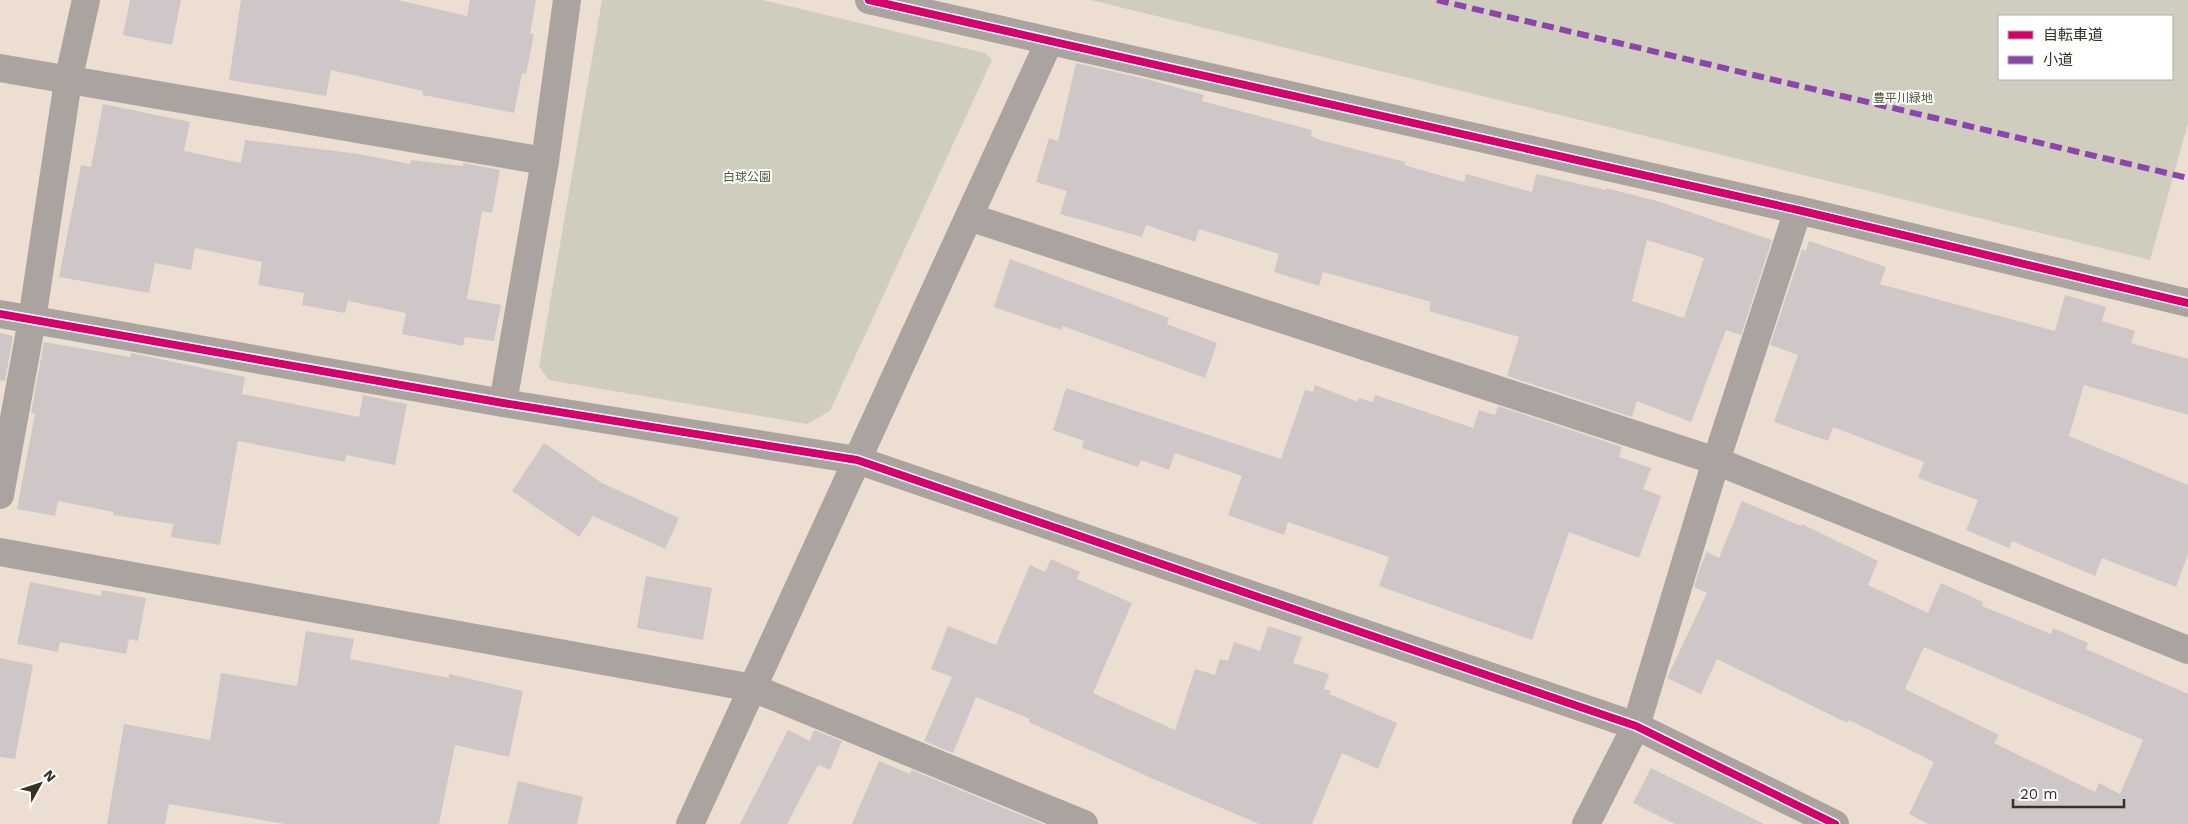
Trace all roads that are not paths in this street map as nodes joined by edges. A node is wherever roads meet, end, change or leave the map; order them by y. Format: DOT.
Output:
graph roads {
  1 [pos="86,0"];
  2 [pos="567,0"];
  3 [pos="869,0"];
  4 [pos="1049,42"];
  5 [pos="0,68"];
  6 [pos="68,81"];
  7 [pos="545,161"];
  8 [pos="1798,210"];
  9 [pos="969,216"];
  10 [pos="2188,303"];
  11 [pos="0,314"];
  12 [pos="32,320"];
  13 [pos="503,404"];
  14 [pos="857,460"];
  15 [pos="1716,461"];
  16 [pos="0,495"];
  17 [pos="0,552"];
  18 [pos="2188,650"];
  19 [pos="753,688"];
  20 [pos="1636,726"];
  21 [pos="690,824"];
  22 [pos="1084,824"];
  23 [pos="1586,824"];
  24 [pos="1835,824"];
  1 -- 6 [label="street"];
  2 -- 7 [label="street"];
  3 -- 4 [label="street"];
  4 -- 8 [label="street"];
  4 -- 9 [label="street"];
  5 -- 6 [label="street"];
  6 -- 7 [label="street"];
  6 -- 12 [label="street"];
  7 -- 13 [label="street"];
  8 -- 10 [label="street"];
  8 -- 15 [label="street"];
  9 -- 14 [label="street"];
  9 -- 15 [label="street"];
  11 -- 12 [label="street"];
  12 -- 13 [label="street"];
  12 -- 16 [label="street"];
  13 -- 14 [label="street"];
  14 -- 19 [label="street"];
  14 -- 20 [label="street"];
  15 -- 18 [label="street"];
  15 -- 20 [label="street"];
  17 -- 19 [label="street"];
  19 -- 21 [label="street"];
  19 -- 22 [label="street"];
  20 -- 23 [label="street"];
  20 -- 24 [label="street"];
}
